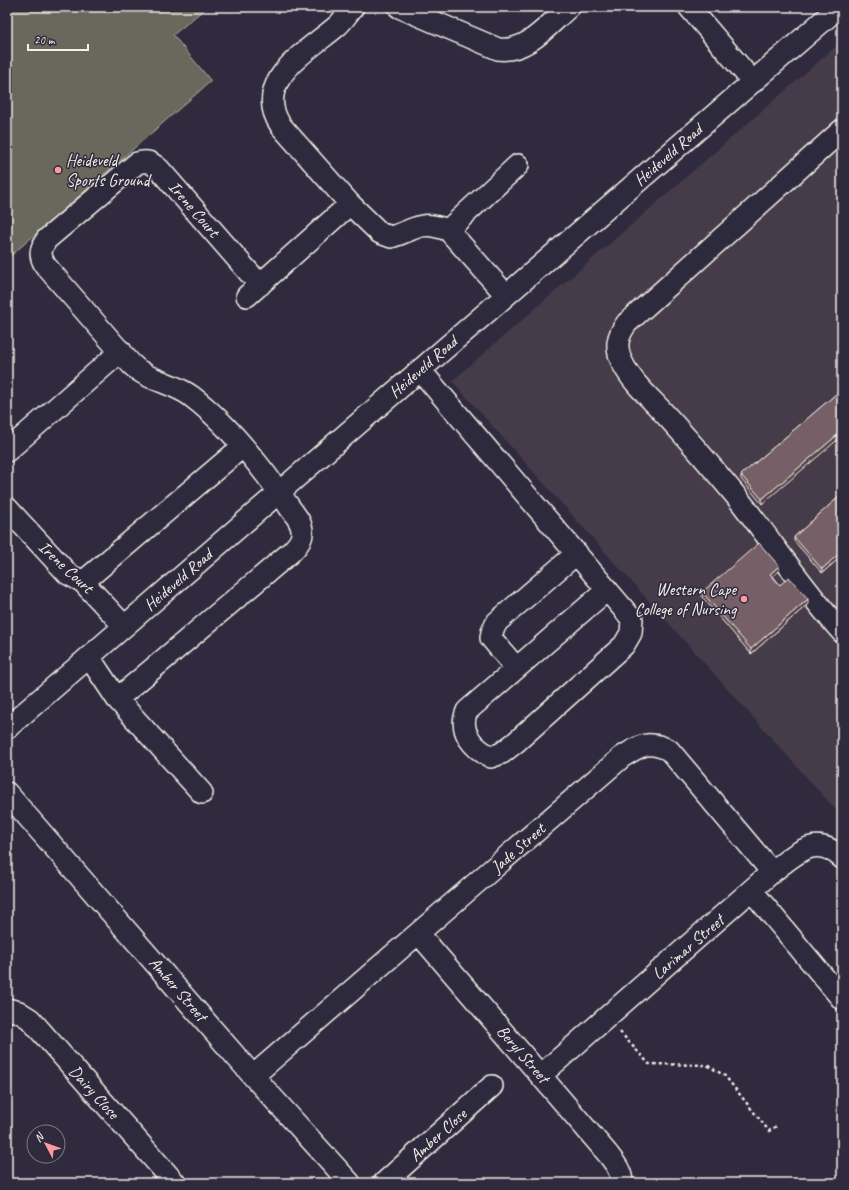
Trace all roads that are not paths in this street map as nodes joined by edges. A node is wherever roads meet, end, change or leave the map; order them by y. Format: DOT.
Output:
graph roads {
  1 [pos="353,7"];
  2 [pos="399,7"];
  3 [pos="569,7"];
  4 [pos="689,7"];
  5 [pos="839,7"];
  6 [pos="753,82"];
  7 [pos="842,130"];
  8 [pos="518,165"];
  9 [pos="350,204"];
  10 [pos="448,230"];
  11 [pos="506,296"];
  12 [pos="121,351"];
  13 [pos="420,370"];
  14 [pos="242,447"];
  15 [pos="7,451"];
  16 [pos="279,492"];
  17 [pos="7,508"];
  18 [pos="577,553"];
  19 [pos="83,582"];
  20 [pos="607,590"];
  21 [pos="124,626"];
  22 [pos="842,632"];
  23 [pos="89,657"];
  24 [pos="510,673"];
  25 [pos="117,699"];
  26 [pos="7,728"];
  27 [pos="7,793"];
  28 [pos="202,793"];
  29 [pos="842,858"];
  30 [pos="772,872"];
  31 [pos="752,891"];
  32 [pos="419,934"];
  33 [pos="842,999"];
  34 [pos="7,1009"];
  35 [pos="541,1075"];
  36 [pos="253,1076"];
  37 [pos="492,1086"];
  38 [pos="622,1180"];
  39 [pos="175,1183"];
  40 [pos="350,1183"];
  41 [pos="384,1183"];
  1 -- 9 [label="street"];
  2 -- 3 [label="street"];
  4 -- 6 [label="street"];
  5 -- 6 [label="street, Heideveld Road"];
  6 -- 11 [label="street, Heideveld Road"];
  7 -- 22 [label="street"];
  8 -- 10 [label="street"];
  9 -- 10 [label="street"];
  9 -- 12 [label="street, Irene Court"];
  10 -- 11 [label="street"];
  11 -- 13 [label="street, Heideveld Road"];
  12 -- 14 [label="street, Irene Court"];
  12 -- 15 [label="street"];
  13 -- 16 [label="street, Heideveld Road"];
  13 -- 18 [label="street"];
  14 -- 16 [label="street, Irene Court"];
  14 -- 19 [label="street"];
  16 -- 21 [label="street, Heideveld Road"];
  16 -- 25 [label="street, Irene Court"];
  17 -- 19 [label="street, Irene Court"];
  18 -- 20 [label="street"];
  18 -- 24 [label="street"];
  19 -- 21 [label="street, Irene Court"];
  20 -- 24 [label="street"];
  20 -- 24 [label="street"];
  21 -- 23 [label="street, Heideveld Road"];
  23 -- 25 [label="street"];
  23 -- 26 [label="street, Heideveld Road"];
  25 -- 28 [label="street"];
  27 -- 36 [label="street, Amber Street"];
  29 -- 30 [label="street, Larimar Street"];
  30 -- 31 [label="street, Larimar Street"];
  30 -- 32 [label="street, Jade Street"];
  31 -- 33 [label="street"];
  31 -- 35 [label="street, Larimar Street"];
  32 -- 35 [label="street, Beryl Street"];
  32 -- 36 [label="street, Jade Street"];
  34 -- 39 [label="street, Dairy Close"];
  35 -- 38 [label="street, Beryl Street"];
  36 -- 40 [label="street, Amber Street"];
  37 -- 41 [label="street, Amber Close"];
}
